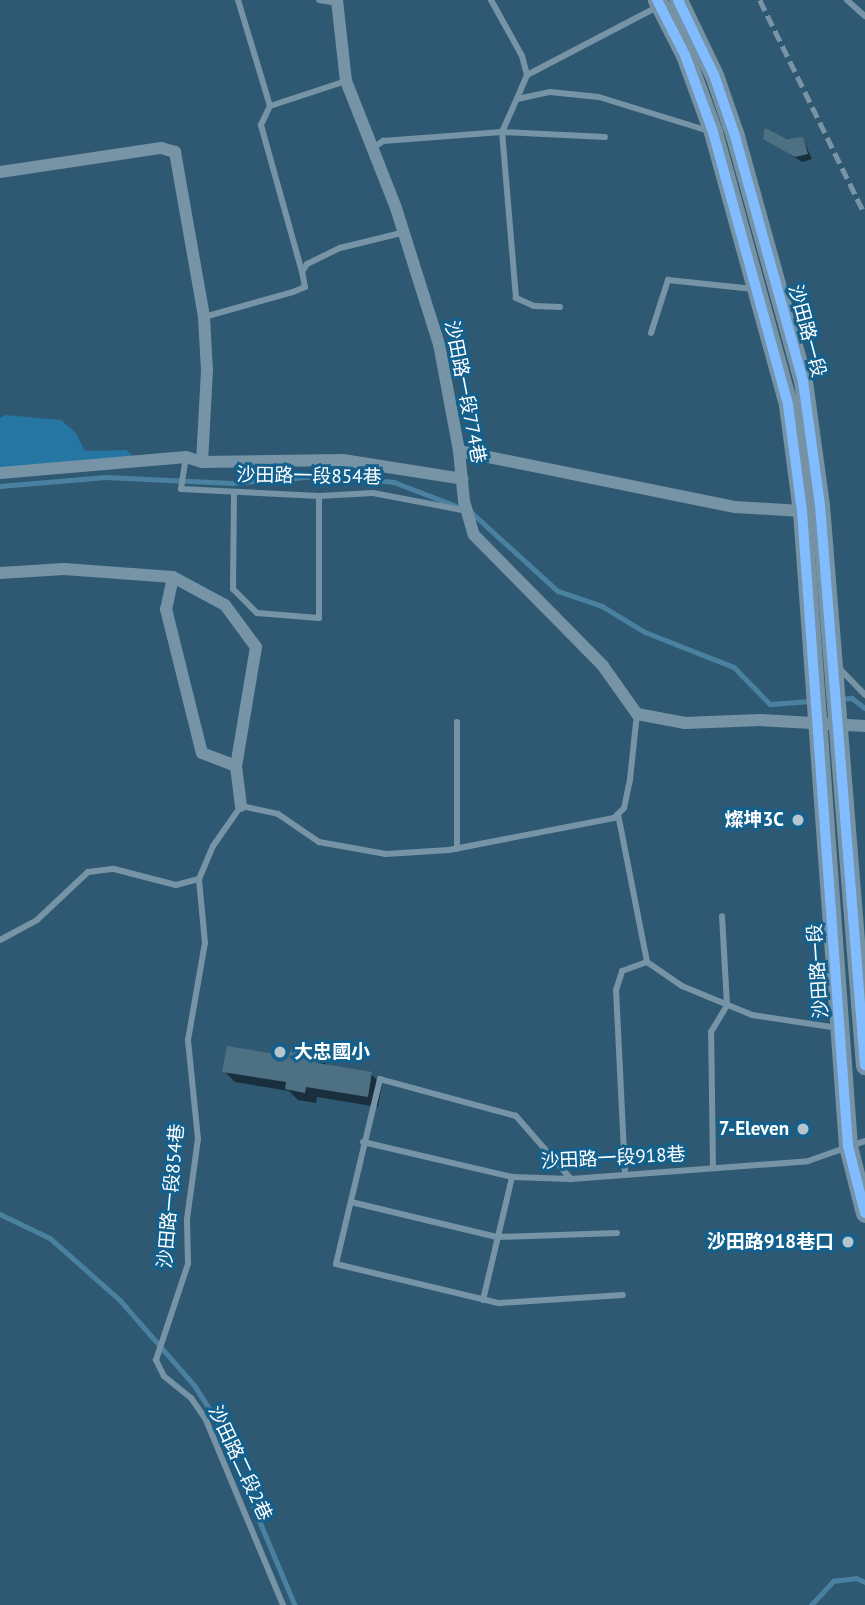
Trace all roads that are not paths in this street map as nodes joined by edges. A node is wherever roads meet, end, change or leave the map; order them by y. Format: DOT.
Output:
graph roads {
  1 [pos="238,0"];
  2 [pos="319,0"];
  3 [pos="491,0"];
  4 [pos="847,0"];
  5 [pos="337,1"];
  6 [pos="665,2"];
  7 [pos="865,16"];
  8 [pos="527,75"];
  9 [pos="346,81"];
  10 [pos="517,99"];
  11 [pos="270,106"];
  12 [pos="502,132"];
  13 [pos="713,132"];
  14 [pos="735,136"];
  15 [pos="605,137"];
  16 [pos="372,149"];
  17 [pos="0,172"];
  18 [pos="401,233"];
  19 [pos="302,272"];
  20 [pos="760,290"];
  21 [pos="560,307"];
  22 [pos="204,317"];
  23 [pos="651,333"];
  24 [pos="459,451"];
  25 [pos="186,457"];
  26 [pos="202,462"];
  27 [pos="0,472"];
  28 [pos="463,479"];
  29 [pos="234,494"];
  30 [pos="318,496"];
  31 [pos="467,511"];
  32 [pos="802,512"];
  33 [pos="0,573"];
  34 [pos="173,577"];
  35 [pos="831,658"];
  36 [pos="823,685"];
  37 [pos="865,695"];
  38 [pos="637,714"];
  39 [pos="457,722"];
  40 [pos="826,724"];
  41 [pos="865,726"];
  42 [pos="236,766"];
  43 [pos="241,806"];
  44 [pos="618,814"];
  45 [pos="457,849"];
  46 [pos="199,879"];
  47 [pos="722,916"];
  48 [pos="0,940"];
  49 [pos="647,962"];
  50 [pos="727,1005"];
  51 [pos="840,1028"];
  52 [pos="865,1065"];
  53 [pos="363,1142"];
  54 [pos="857,1143"];
  55 [pos="713,1168"];
  56 [pos="625,1173"];
  57 [pos="512,1177"];
  58 [pos="571,1179"];
  59 [pos="351,1202"];
  60 [pos="865,1213"];
  61 [pos="617,1233"];
  62 [pos="497,1237"];
  63 [pos="623,1295"];
  64 [pos="483,1300"];
  65 [pos="157,1347"];
  66 [pos="283,1605"];
  1 -- 11 [label="lane"];
  2 -- 5 [label="lane"];
  3 -- 8 [label="lane"];
  4 -- 7 [label="lane"];
  5 -- 9 [label="street, 沙田路一段774巷"];
  6 -- 8 [label="lane"];
  6 -- 13 [label="main road, 沙田路一段"];
  6 -- 14 [label="main road, 沙田路一段"];
  8 -- 10 [label="lane"];
  9 -- 11 [label="lane"];
  9 -- 16 [label="street, 沙田路一段774巷"];
  10 -- 12 [label="lane"];
  10 -- 13 [label="lane"];
  11 -- 19 [label="lane"];
  12 -- 15 [label="lane"];
  12 -- 16 [label="lane"];
  12 -- 21 [label="lane"];
  13 -- 14 [label="lane"];
  13 -- 20 [label="main road, 沙田路一段"];
  14 -- 35 [label="main road, 沙田路一段"];
  16 -- 18 [label="street, 沙田路一段774巷"];
  17 -- 22 [label="street"];
  18 -- 19 [label="lane"];
  18 -- 24 [label="street, 沙田路一段774巷"];
  19 -- 22 [label="lane"];
  20 -- 23 [label="lane"];
  20 -- 32 [label="main road, 沙田路一段"];
  22 -- 26 [label="street"];
  24 -- 28 [label="street, 沙田路一段774巷"];
  24 -- 32 [label="street"];
  25 -- 26 [label="street, 沙田路一段854巷"];
  25 -- 27 [label="street, 沙田路一段854巷"];
  25 -- 29 [label="lane, 沙田路一段854巷"];
  26 -- 28 [label="street, 沙田路一段854巷"];
  28 -- 31 [label="street"];
  29 -- 30 [label="lane, 沙田路一段854巷"];
  29 -- 30 [label="lane"];
  30 -- 31 [label="lane, 沙田路一段854巷"];
  31 -- 38 [label="street"];
  32 -- 36 [label="main road, 沙田路一段"];
  33 -- 34 [label="street"];
  34 -- 42 [label="street"];
  34 -- 42 [label="street"];
  35 -- 36 [label="main road, 沙田路一段"];
  35 -- 37 [label="lane"];
  36 -- 40 [label="main road"];
  38 -- 40 [label="street"];
  38 -- 44 [label="lane"];
  39 -- 45 [label="lane"];
  40 -- 41 [label="street"];
  40 -- 51 [label="main road, 沙田路一段"];
  40 -- 52 [label="main road, 沙田路一段"];
  42 -- 43 [label="street"];
  43 -- 45 [label="lane"];
  43 -- 46 [label="lane, 沙田路一段854巷"];
  44 -- 45 [label="lane"];
  44 -- 49 [label="lane"];
  46 -- 48 [label="lane"];
  46 -- 65 [label="lane, 沙田路一段854巷"];
  47 -- 50 [label="lane"];
  49 -- 50 [label="lane"];
  49 -- 56 [label="lane"];
  50 -- 51 [label="lane"];
  50 -- 55 [label="lane"];
  51 -- 54 [label="main road, 沙田路一段"];
  53 -- 57 [label="lane, 沙田路一段918巷"];
  53 -- 58 [label="lane"];
  53 -- 59 [label="lane"];
  54 -- 55 [label="lane, 沙田路一段918巷"];
  54 -- 60 [label="main road, 沙田路一段"];
  55 -- 56 [label="lane, 沙田路一段918巷"];
  56 -- 58 [label="lane, 沙田路一段918巷"];
  57 -- 58 [label="lane, 沙田路一段918巷"];
  57 -- 62 [label="lane"];
  59 -- 62 [label="lane"];
  59 -- 64 [label="lane"];
  61 -- 62 [label="lane"];
  62 -- 64 [label="lane"];
  63 -- 64 [label="lane"];
  65 -- 66 [label="lane, 沙田路二段2巷"];
}
